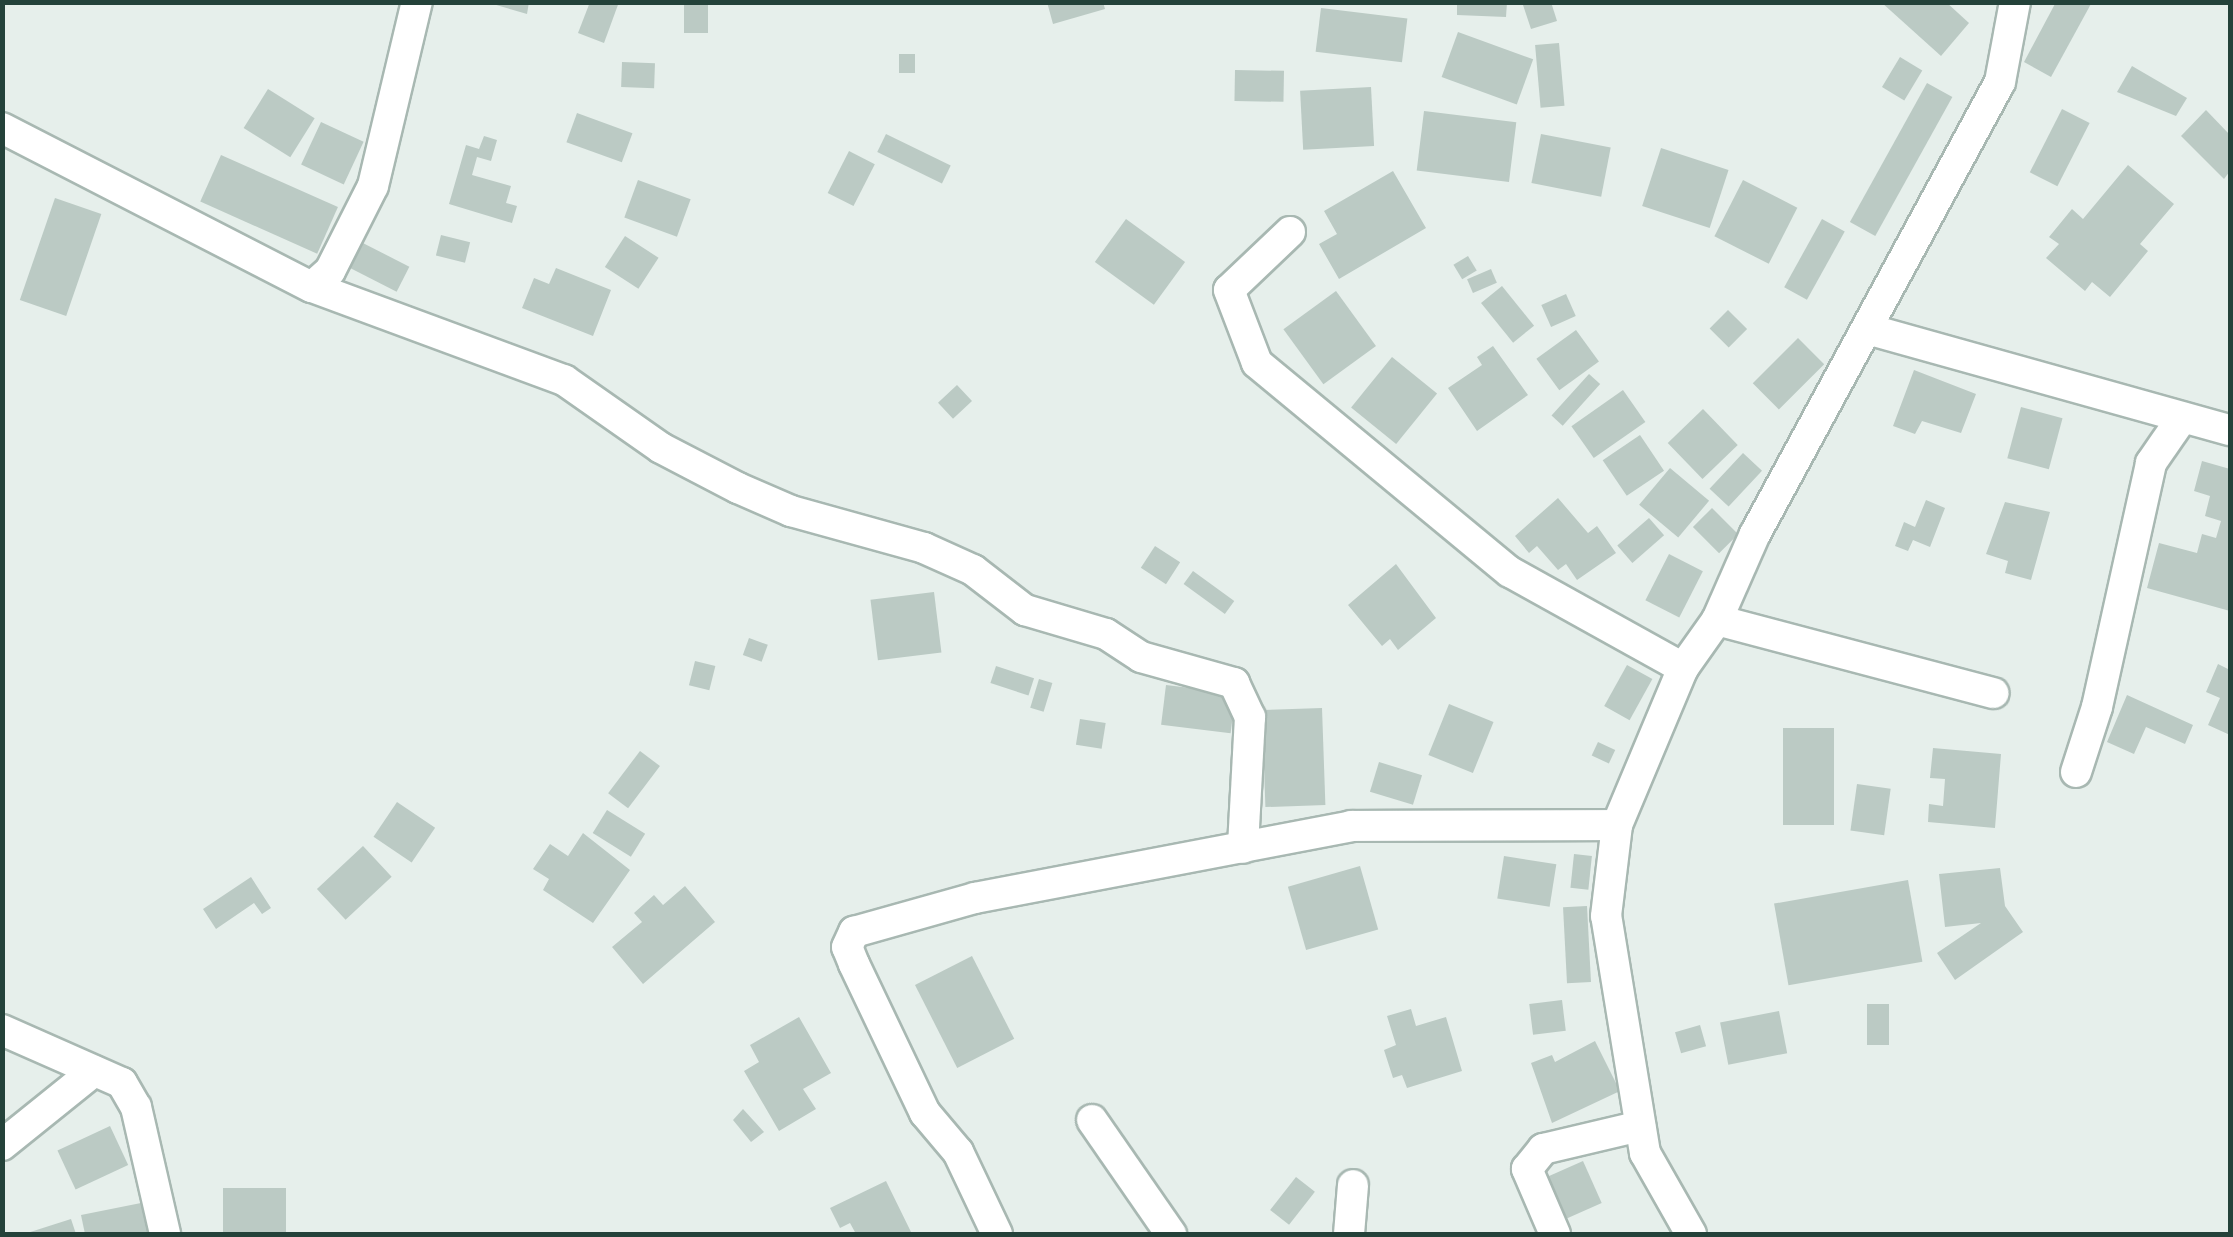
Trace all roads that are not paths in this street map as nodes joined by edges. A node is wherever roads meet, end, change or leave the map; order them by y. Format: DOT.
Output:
graph roads {
  1 [pos="418,2"];
  2 [pos="2011,4"];
  3 [pos="2,128"];
  4 [pos="1290,232"];
  5 [pos="312,286"];
  6 [pos="1871,330"];
  7 [pos="2182,418"];
  8 [pos="2230,430"];
  9 [pos="1717,620"];
  10 [pos="1684,668"];
  11 [pos="1994,692"];
  12 [pos="2076,772"];
  13 [pos="1616,825"];
  14 [pos="1243,848"];
  15 [pos="2,1030"];
  16 [pos="94,1071"];
  17 [pos="1092,1120"];
  18 [pos="1640,1126"];
  19 [pos="2,1145"];
  20 [pos="1353,1185"];
  21 [pos="165,1234"];
  22 [pos="997,1234"];
  23 [pos="1170,1234"];
  24 [pos="1349,1234"];
  25 [pos="1554,1234"];
  26 [pos="1691,1234"];
  1 -- 5 [label="street"];
  2 -- 6 [label="street"];
  3 -- 5 [label="street"];
  4 -- 10 [label="street"];
  5 -- 14 [label="street"];
  6 -- 7 [label="street"];
  6 -- 9 [label="street"];
  7 -- 8 [label="street"];
  7 -- 12 [label="street"];
  9 -- 10 [label="street"];
  9 -- 11 [label="street"];
  10 -- 13 [label="street"];
  13 -- 14 [label="street"];
  13 -- 18 [label="street"];
  14 -- 22 [label="street"];
  15 -- 16 [label="street"];
  16 -- 19 [label="street"];
  16 -- 21 [label="street"];
  17 -- 23 [label="street"];
  18 -- 25 [label="street"];
  18 -- 26 [label="street"];
  20 -- 24 [label="street"];
}
